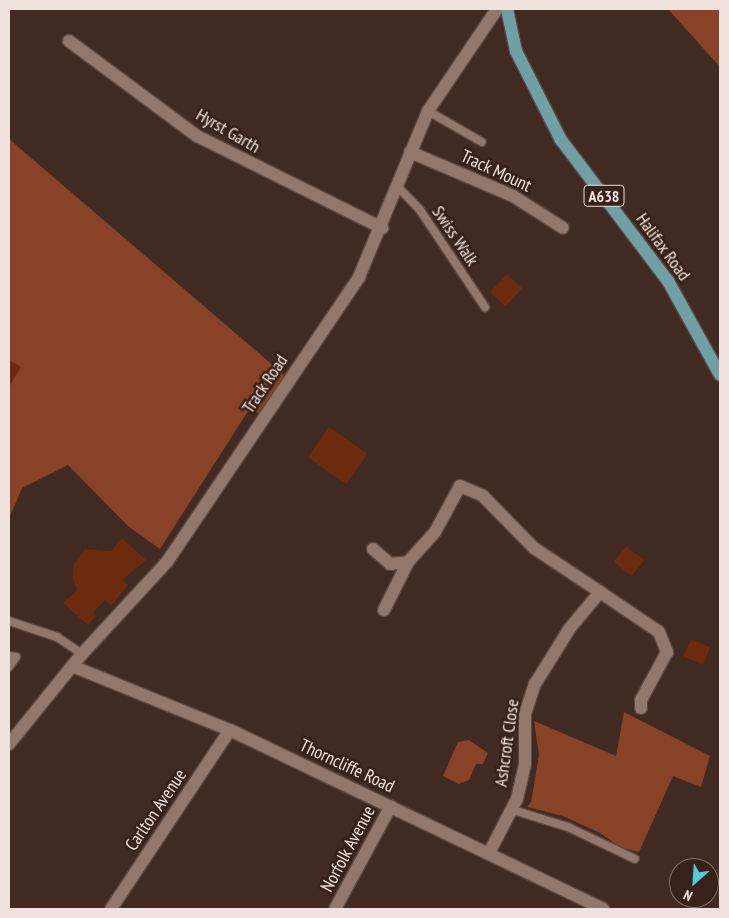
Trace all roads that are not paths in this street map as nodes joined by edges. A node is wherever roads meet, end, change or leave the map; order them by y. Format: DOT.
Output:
graph roads {
  1 [pos="497,9"];
  2 [pos="507,9"];
  3 [pos="69,41"];
  4 [pos="428,112"];
  5 [pos="482,142"];
  6 [pos="410,152"];
  7 [pos="397,186"];
  8 [pos="382,228"];
  9 [pos="564,228"];
  10 [pos="484,307"];
  11 [pos="720,376"];
  12 [pos="372,549"];
  13 [pos="408,562"];
  14 [pos="600,592"];
  15 [pos="384,610"];
  16 [pos="9,621"];
  17 [pos="82,654"];
  18 [pos="9,656"];
  19 [pos="72,666"];
  20 [pos="9,667"];
  21 [pos="641,708"];
  22 [pos="230,730"];
  23 [pos="9,744"];
  24 [pos="391,806"];
  25 [pos="513,810"];
  26 [pos="489,853"];
  27 [pos="635,859"];
  28 [pos="111,909"];
  29 [pos="335,909"];
  30 [pos="603,909"];
  1 -- 4 [label="street, Track Road"];
  2 -- 11 [label="main road, Halifax Road / A638"];
  3 -- 8 [label="street, Hyrst Garth"];
  4 -- 5 [label="lane"];
  4 -- 6 [label="street, Track Road"];
  6 -- 7 [label="street, Track Road"];
  6 -- 9 [label="street, Track Mount"];
  7 -- 8 [label="street, Track Road"];
  7 -- 10 [label="lane, Swiss Walk"];
  8 -- 17 [label="street, Track Road"];
  12 -- 13 [label="street"];
  13 -- 14 [label="street"];
  13 -- 15 [label="street"];
  14 -- 21 [label="street"];
  14 -- 25 [label="street, Ashcroft Close"];
  16 -- 17 [label="lane"];
  17 -- 19 [label="street, Track Road"];
  18 -- 20 [label="lane"];
  19 -- 22 [label="street, Thorncliffe Road"];
  19 -- 23 [label="street, Track Road"];
  22 -- 24 [label="street, Thorncliffe Road"];
  22 -- 28 [label="street, Carlton Avenue"];
  24 -- 26 [label="street, Thorncliffe Road"];
  24 -- 29 [label="street, Norfolk Avenue"];
  25 -- 26 [label="street, Ashcroft Close"];
  25 -- 27 [label="lane"];
  26 -- 30 [label="street, Thorncliffe Road"];
}
